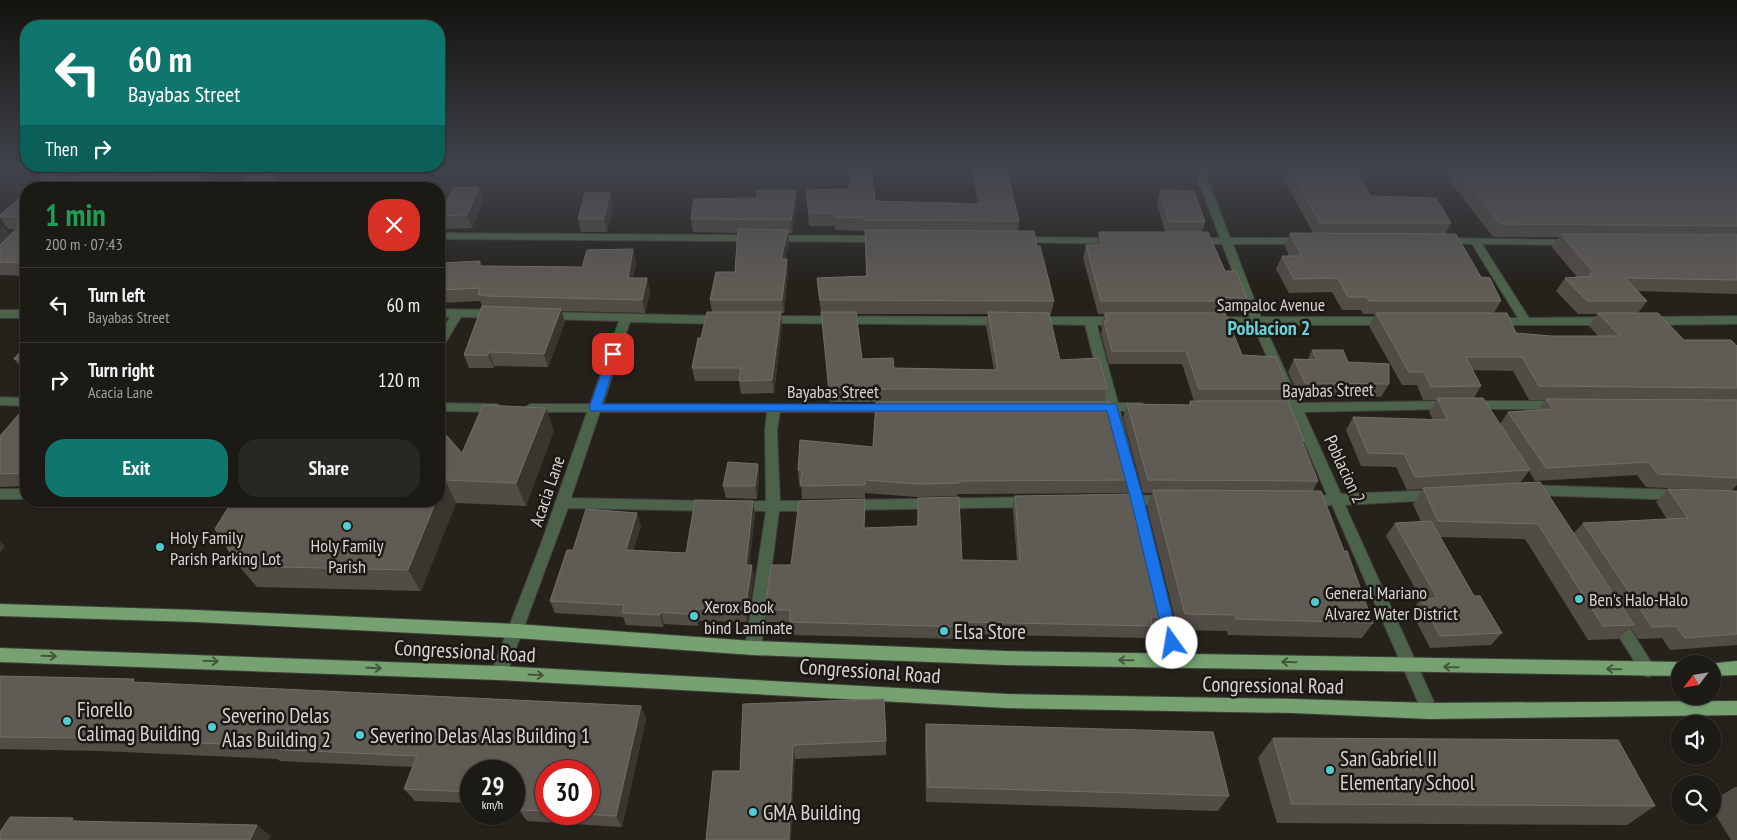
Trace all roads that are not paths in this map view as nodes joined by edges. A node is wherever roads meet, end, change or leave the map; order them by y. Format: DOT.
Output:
graph roads {
  1 [pos="1214,206"];
  2 [pos="445,236"];
  3 [pos="888,239"];
  4 [pos="1008,240"];
  5 [pos="1118,241"];
  6 [pos="1188,241"];
  7 [pos="1317,241"];
  8 [pos="1435,241"];
  9 [pos="1475,241"];
  10 [pos="1228,242"];
  11 [pos="1582,242"];
  12 [pos="445,313"];
  13 [pos="458,313"];
  14 [pos="0,314"];
  15 [pos="20,314"];
  16 [pos="507,315"];
  17 [pos="537,316"];
  18 [pos="625,319"];
  19 [pos="731,320"];
  20 [pos="750,320"];
  21 [pos="1737,320"];
  22 [pos="1090,321"];
  23 [pos="1129,321"];
  24 [pos="1198,321"];
  25 [pos="1257,321"];
  26 [pos="1396,321"];
  27 [pos="1622,321"];
  28 [pos="1641,321"];
  29 [pos="1486,322"];
  30 [pos="1526,322"];
  31 [pos="445,334"];
  32 [pos="0,401"];
  33 [pos="20,402"];
  34 [pos="1478,405"];
  35 [pos="1568,406"];
  36 [pos="445,407"];
  37 [pos="1082,407"];
  38 [pos="1112,407"];
  39 [pos="1150,407"];
  40 [pos="595,408"];
  41 [pos="903,408"];
  42 [pos="1266,408"];
  43 [pos="1294,408"];
  44 [pos="774,409"];
  45 [pos="1488,420"];
  46 [pos="1523,474"];
  47 [pos="1533,490"];
  48 [pos="1513,491"];
  49 [pos="0,494"];
  50 [pos="20,494"];
  51 [pos="1445,495"];
  52 [pos="1698,496"];
  53 [pos="1137,500"];
  54 [pos="1176,500"];
  55 [pos="1108,501"];
  56 [pos="1290,501"];
  57 [pos="1338,501"];
  58 [pos="1039,502"];
  59 [pos="563,503"];
  60 [pos="1543,506"];
  61 [pos="773,507"];
  62 [pos="1606,604"];
  63 [pos="0,610"];
  64 [pos="516,631"];
  65 [pos="753,648"];
  66 [pos="0,655"];
  67 [pos="1176,660"];
  68 [pos="1411,666"];
  69 [pos="1737,668"];
  70 [pos="1671,669"];
  71 [pos="1721,669"];
  72 [pos="1648,670"];
  73 [pos="499,673"];
  74 [pos="1737,708"];
  75 [pos="1430,712"];
  1 -- 10 [label="street, Poblacion 2"];
  2 -- 3 [label="street"];
  4 -- 5 [label="street"];
  6 -- 10 [label="street"];
  7 -- 10 [label="street"];
  8 -- 9 [label="street"];
  9 -- 11 [label="street"];
  9 -- 30 [label="street"];
  10 -- 25 [label="street, Poblacion 2"];
  12 -- 13 [label="street"];
  13 -- 16 [label="street"];
  13 -- 31 [label="street"];
  14 -- 15 [label="street"];
  17 -- 18 [label="street"];
  18 -- 19 [label="street"];
  18 -- 40 [label="street, Acacia Lane"];
  20 -- 22 [label="street"];
  21 -- 28 [label="street"];
  22 -- 23 [label="street"];
  22 -- 38 [label="street"];
  24 -- 25 [label="street, Sampaloc Avenue"];
  25 -- 26 [label="street, Sampaloc Avenue"];
  25 -- 43 [label="street, Poblacion 2"];
  27 -- 30 [label="street"];
  29 -- 30 [label="street"];
  32 -- 33 [label="street"];
  34 -- 35 [label="street, Bayabas Street"];
  34 -- 43 [label="street, Bayabas Street"];
  34 -- 45 [label="street"];
  36 -- 40 [label="street, Bayabas Street"];
  37 -- 38 [label="street"];
  38 -- 39 [label="street"];
  38 -- 53 [label="street"];
  40 -- 44 [label="street, Bayabas Street"];
  40 -- 59 [label="street, Acacia Lane"];
  41 -- 44 [label="street, Bayabas Street"];
  42 -- 43 [label="street, Bayabas Street"];
  43 -- 57 [label="street, Poblacion 2"];
  44 -- 61 [label="street"];
  46 -- 47 [label="street"];
  47 -- 48 [label="street"];
  47 -- 52 [label="street"];
  47 -- 60 [label="street"];
  49 -- 50 [label="street"];
  51 -- 57 [label="street"];
  53 -- 54 [label="street"];
  53 -- 55 [label="street"];
  53 -- 67 [label="street"];
  56 -- 57 [label="street"];
  57 -- 68 [label="street, Poblacion 2"];
  58 -- 61 [label="street"];
  59 -- 61 [label="street"];
  59 -- 64 [label="street, Acacia Lane"];
  61 -- 65 [label="street"];
  62 -- 72 [label="street"];
  63 -- 64 [label="main road, Congressional Road"];
  64 -- 65 [label="main road, Congressional Road"];
  64 -- 73 [label="street, Acacia Lane"];
  67 -- 65 [label="main road, Congressional Road, one-way"];
  66 -- 73 [label="main road, Congressional Road, one-way"];
  68 -- 67 [label="main road, Congressional Road, one-way"];
  72 -- 68 [label="main road, Congressional Road, one-way"];
  68 -- 75 [label="street, Poblacion 2"];
  69 -- 71 [label="main road"];
  70 -- 72 [label="main road, Congressional Road"];
  73 -- 75 [label="main road, Congressional Road, one-way"];
  74 -- 75 [label="main road, Congressional Road"];
}
